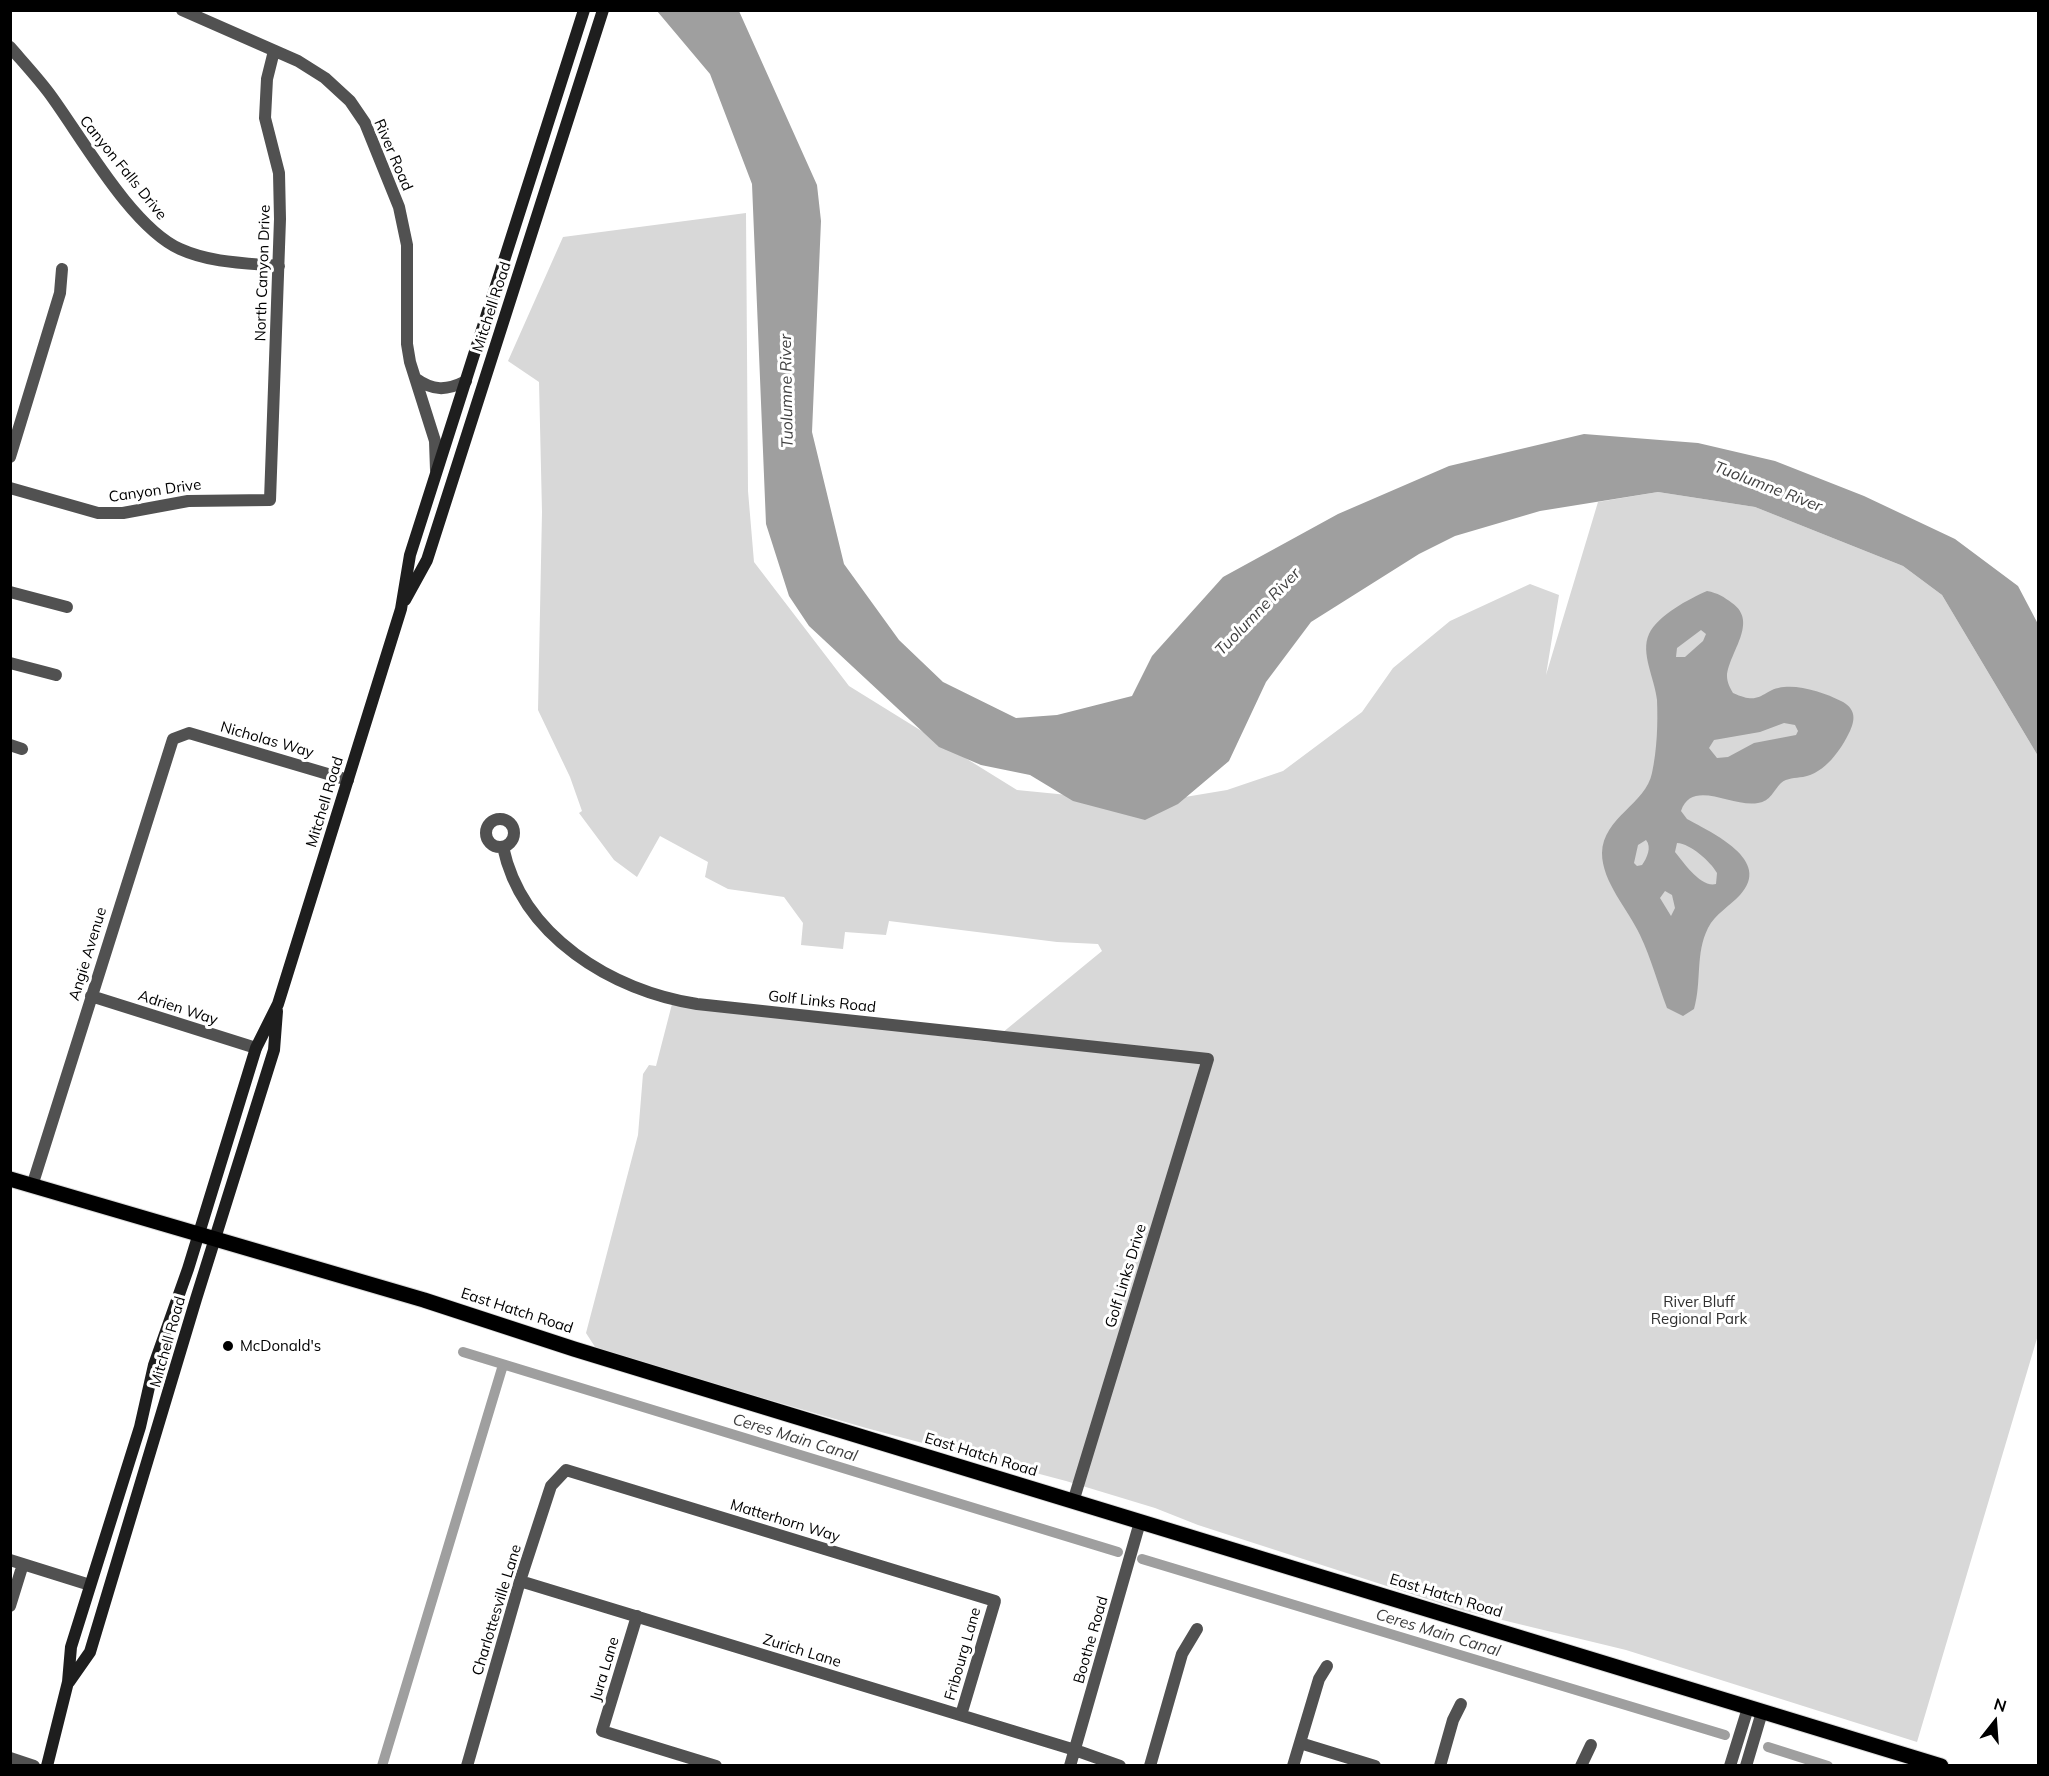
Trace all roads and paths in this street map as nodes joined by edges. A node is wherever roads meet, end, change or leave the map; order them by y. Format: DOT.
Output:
graph roads {
  1 [pos="182,10"];
  2 [pos="584,10"];
  3 [pos="603,10"];
  4 [pos="10,47"];
  5 [pos="274,51"];
  6 [pos="279,266"];
  7 [pos="62,269"];
  8 [pos="415,378"];
  9 [pos="466,381"];
  10 [pos="10,457"];
  11 [pos="436,472"];
  12 [pos="10,488"];
  13 [pos="270,500"];
  14 [pos="10,592"];
  15 [pos="67,607"];
  16 [pos="401,609"];
  17 [pos="10,663"];
  18 [pos="56,675"];
  19 [pos="179,735"];
  20 [pos="348,780"];
  21 [pos="503,847"];
  22 [pos="91,996"];
  23 [pos="278,1004"];
  24 [pos="256,1048"];
  25 [pos="1208,1059"];
  26 [pos="10,1179"];
  27 [pos="32,1186"];
  28 [pos="198,1234"];
  29 [pos="216,1238"];
  30 [pos="566,1470"];
  31 [pos="1073,1502"];
  32 [pos="1140,1522"];
  33 [pos="10,1560"];
  34 [pos="23,1564"];
  35 [pos="520,1581"];
  36 [pos="90,1585"];
  37 [pos="995,1600"];
  38 [pos="10,1606"];
  39 [pos="638,1616"];
  40 [pos="1197,1629"];
  41 [pos="1327,1666"];
  42 [pos="69,1682"];
  43 [pos="1461,1704"];
  44 [pos="1755,1710"];
  45 [pos="961,1715"];
  46 [pos="1300,1743"];
  47 [pos="1591,1744"];
  48 [pos="1075,1750"];
  49 [pos="10,1758"];
  50 [pos="34,1766"];
  51 [pos="47,1766"];
  52 [pos="467,1766"];
  53 [pos="716,1766"];
  54 [pos="1070,1766"];
  55 [pos="1120,1766"];
  56 [pos="1150,1766"];
  57 [pos="1293,1766"];
  58 [pos="1375,1766"];
  59 [pos="1440,1766"];
  60 [pos="1581,1766"];
  61 [pos="1730,1766"];
  62 [pos="1746,1766"];
  63 [pos="1941,1766"];
  1 -- 5 [label="street, River Road"];
  2 -- 9 [label="main road, Mitchell Road"];
  3 -- 16 [label="main road, Mitchell Road"];
  4 -- 6 [label="street, Canyon Falls Drive"];
  5 -- 6 [label="street, North Canyon Drive"];
  5 -- 8 [label="street, River Road"];
  6 -- 13 [label="street, North Canyon Drive"];
  7 -- 10 [label="street"];
  8 -- 9 [label="street"];
  8 -- 11 [label="street, River Road"];
  9 -- 11 [label="main road, Mitchell Road"];
  11 -- 16 [label="main road, Mitchell Road"];
  12 -- 13 [label="street, Canyon Drive"];
  14 -- 15 [label="street"];
  16 -- 20 [label="main road, Mitchell Road"];
  17 -- 18 [label="street"];
  19 -- 20 [label="street, Nicholas Way"];
  19 -- 22 [label="street, Angie Avenue"];
  20 -- 23 [label="main road, Mitchell Road"];
  21 -- 25 [label="street, Golf Links Road"];
  22 -- 24 [label="street, Adrien Way"];
  22 -- 27 [label="street, Angie Avenue"];
  23 -- 24 [label="main road, Mitchell Road"];
  23 -- 29 [label="main road, Mitchell Road"];
  24 -- 28 [label="main road, Mitchell Road"];
  25 -- 31 [label="street, Golf Links Drive"];
  26 -- 27 [label="main road, East Hatch Road"];
  27 -- 28 [label="main road, East Hatch Road"];
  28 -- 29 [label="main road, East Hatch Road"];
  28 -- 36 [label="main road, Mitchell Road"];
  29 -- 31 [label="main road, East Hatch Road"];
  29 -- 42 [label="main road, Mitchell Road"];
  30 -- 35 [label="street, Charlottesville Lane"];
  30 -- 37 [label="street, Matterhorn Way"];
  31 -- 32 [label="main road, East Hatch Road"];
  32 -- 44 [label="main road, East Hatch Road"];
  32 -- 48 [label="street, Boothe Road"];
  33 -- 34 [label="street"];
  34 -- 36 [label="street"];
  34 -- 38 [label="street"];
  35 -- 39 [label="street, Zurich Lane"];
  35 -- 52 [label="street, Charlottesville Lane"];
  36 -- 42 [label="main road, Mitchell Road"];
  37 -- 45 [label="street, Fribourg Lane"];
  39 -- 45 [label="street, Zurich Lane"];
  39 -- 53 [label="street, Jura Lane"];
  40 -- 56 [label="street"];
  41 -- 46 [label="street"];
  42 -- 51 [label="main road, Mitchell Road"];
  43 -- 59 [label="street"];
  44 -- 61 [label="street"];
  44 -- 62 [label="street"];
  44 -- 63 [label="main road, East Hatch Road"];
  45 -- 48 [label="street, Zurich Lane"];
  46 -- 57 [label="street"];
  46 -- 58 [label="street"];
  47 -- 60 [label="street"];
  48 -- 54 [label="street, Boothe Road"];
  48 -- 55 [label="street, Zurich Lane"];
  49 -- 50 [label="street"];
}
